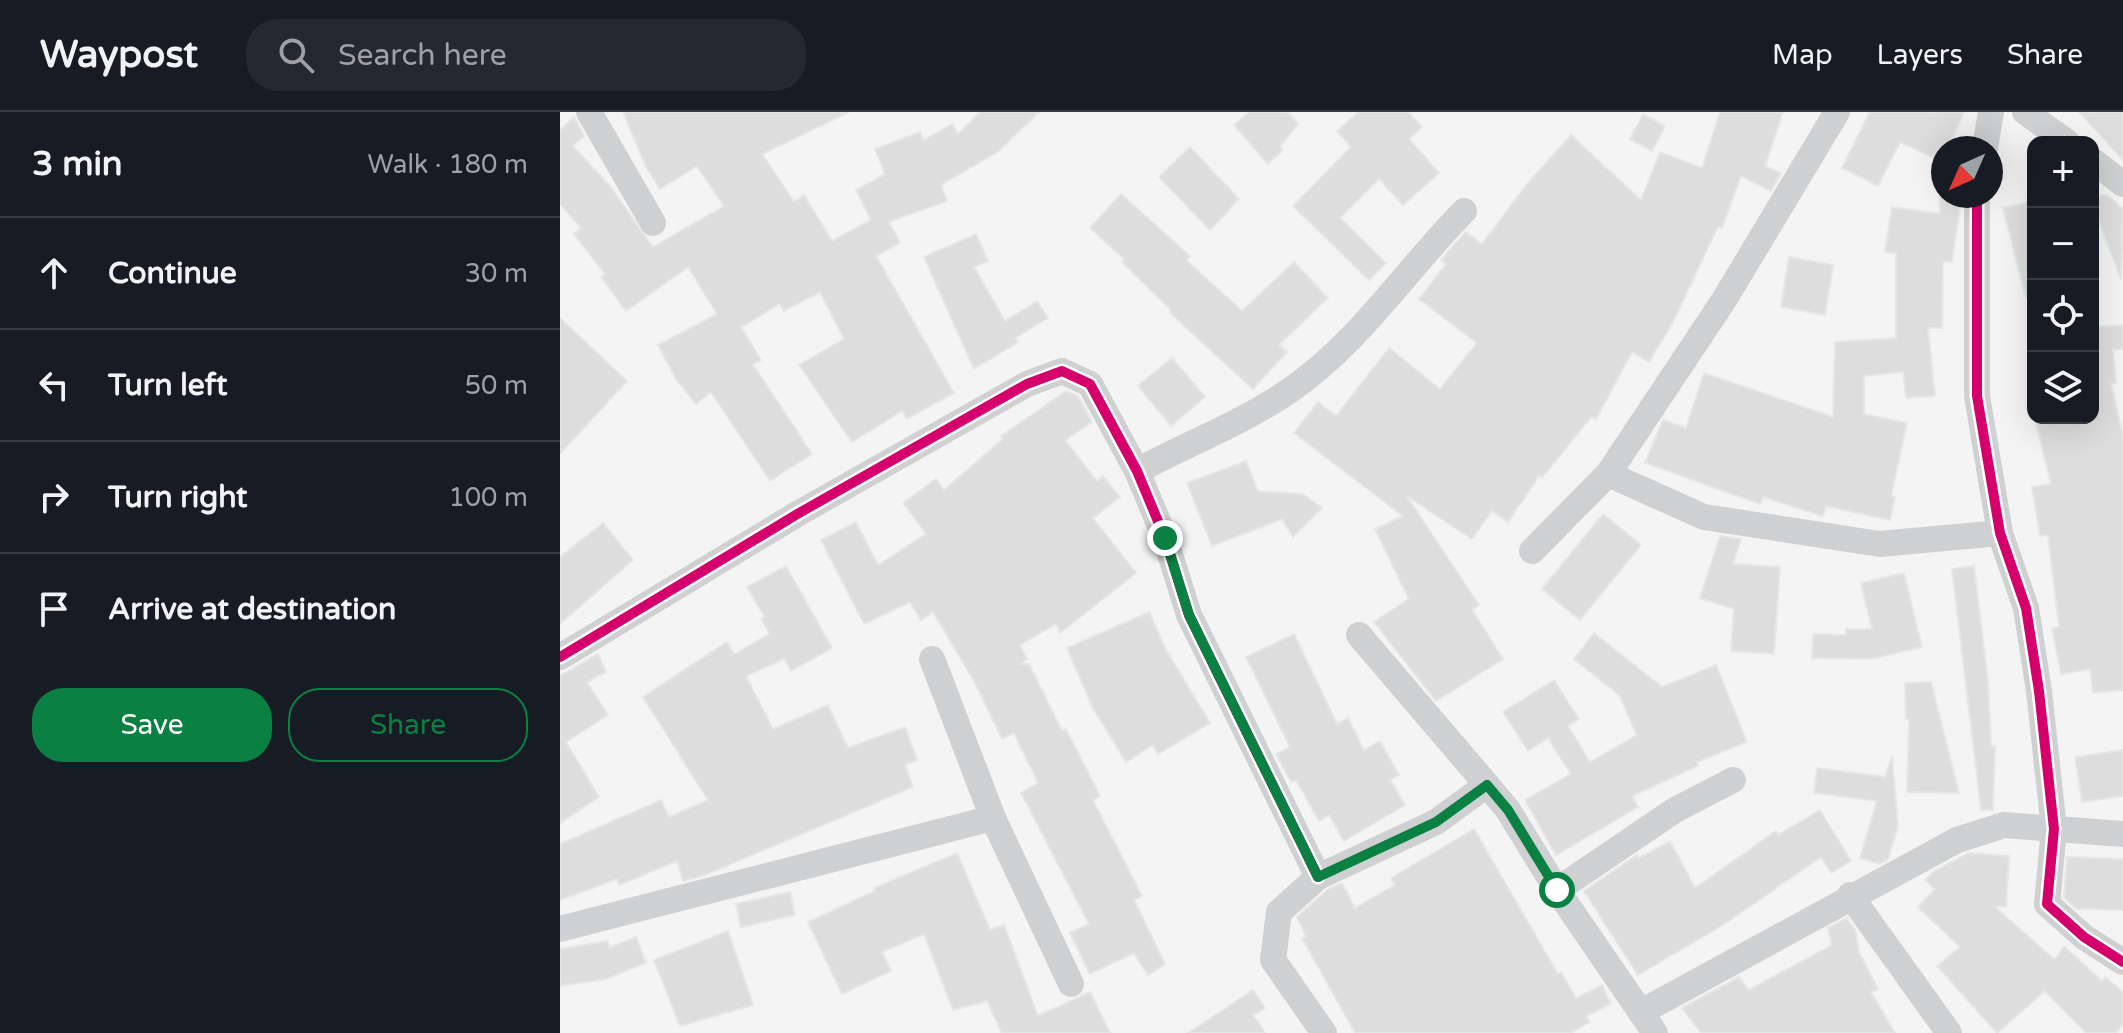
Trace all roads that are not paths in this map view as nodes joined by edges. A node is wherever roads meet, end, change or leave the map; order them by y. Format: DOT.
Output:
graph roads {
  1 [pos="589,112"];
  2 [pos="1837,112"];
  3 [pos="1991,112"];
  4 [pos="2025,112"];
  5 [pos="1987,136"];
  6 [pos="2059,136"];
  7 [pos="2099,166"];
  8 [pos="2123,184"];
  9 [pos="1977,208"];
  10 [pos="1464,211"];
  11 [pos="653,223"];
  12 [pos="1137,471"];
  13 [pos="1608,474"];
  14 [pos="2000,533"];
  15 [pos="1532,551"];
  16 [pos="1359,635"];
  17 [pos="560,657"];
  18 [pos="932,659"];
  19 [pos="1733,780"];
  20 [pos="1487,785"];
  21 [pos="993,818"];
  22 [pos="2054,829"];
  23 [pos="2123,834"];
  24 [pos="1318,877"];
  25 [pos="1557,890"];
  26 [pos="1850,895"];
  27 [pos="560,929"];
  28 [pos="2123,962"];
  29 [pos="1071,984"];
  30 [pos="1649,1022"];
  31 [pos="1324,1033"];
  32 [pos="1949,1033"];
  1 -- 11 [label="street"];
  2 -- 13 [label="street"];
  3 -- 5 [label="street"];
  4 -- 6 [label="street"];
  7 -- 8 [label="street"];
  9 -- 14 [label="street"];
  10 -- 12 [label="street"];
  12 -- 17 [label="street"];
  12 -- 24 [label="street"];
  13 -- 14 [label="street"];
  13 -- 15 [label="street"];
  14 -- 22 [label="street"];
  16 -- 20 [label="street"];
  18 -- 21 [label="street"];
  19 -- 25 [label="street"];
  20 -- 24 [label="street"];
  20 -- 25 [label="street"];
  21 -- 27 [label="street"];
  21 -- 29 [label="street"];
  22 -- 23 [label="street"];
  22 -- 26 [label="street"];
  22 -- 28 [label="street"];
  24 -- 31 [label="street"];
  25 -- 30 [label="street"];
  26 -- 30 [label="street"];
  26 -- 32 [label="street"];
}
